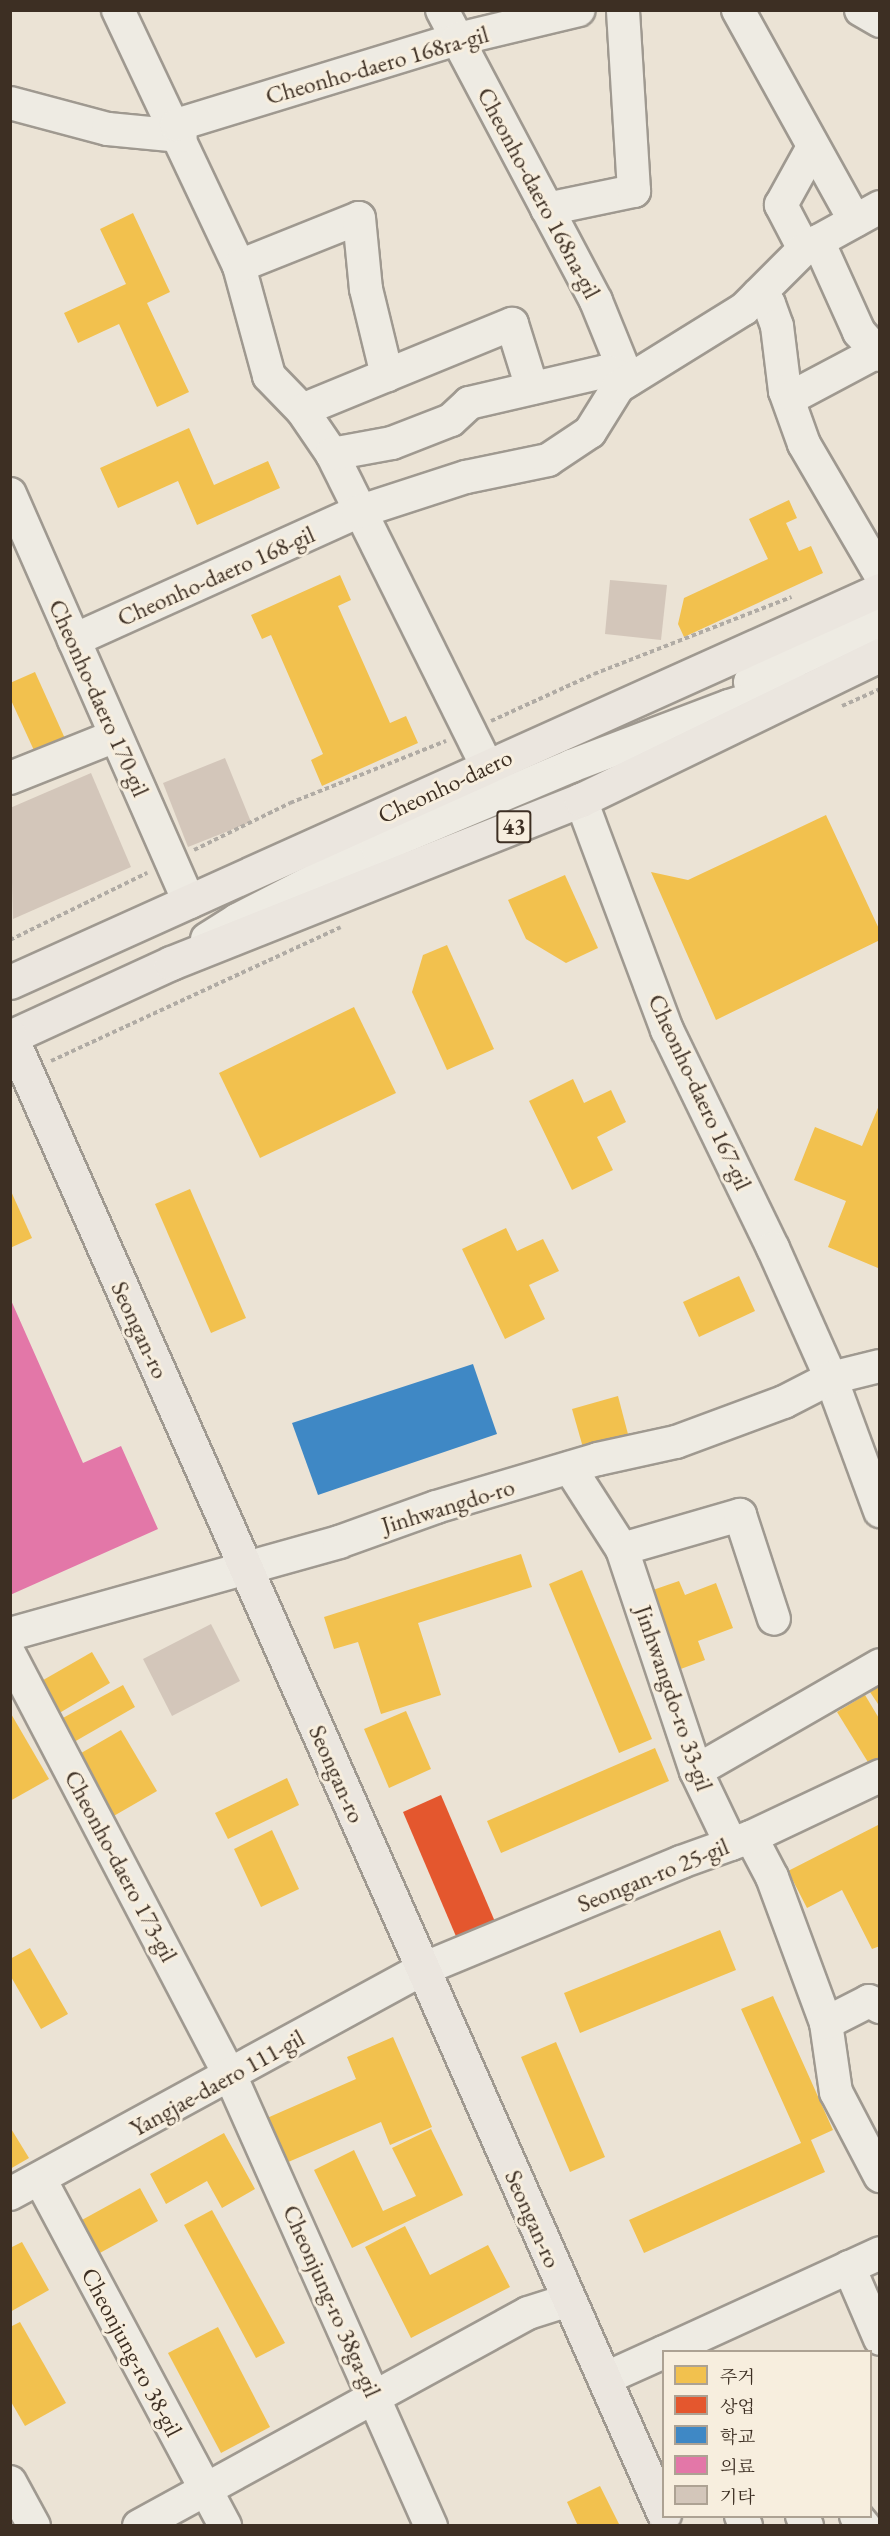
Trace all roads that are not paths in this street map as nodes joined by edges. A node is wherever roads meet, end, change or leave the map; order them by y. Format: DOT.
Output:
graph roads {
  1 [pos="118,10"];
  2 [pos="442,10"];
  3 [pos="579,10"];
  4 [pos="623,10"];
  5 [pos="738,10"];
  6 [pos="861,10"];
  7 [pos="879,21"];
  8 [pos="458,39"];
  9 [pos="10,103"];
  10 [pos="178,131"];
  11 [pos="813,147"];
  12 [pos="547,209"];
  13 [pos="867,214"];
  14 [pos="811,245"];
  15 [pos="239,266"];
  16 [pos="758,295"];
  17 [pos="877,354"];
  18 [pos="387,375"];
  19 [pos="628,380"];
  20 [pos="532,388"];
  21 [pos="785,391"];
  22 [pos="302,410"];
  23 [pos="332,454"];
  24 [pos="10,494"];
  25 [pos="358,512"];
  26 [pos="879,574"];
  27 [pos="879,590"];
  28 [pos="879,622"];
  29 [pos="74,640"];
  30 [pos="879,656"];
  31 [pos="847,669"];
  32 [pos="116,736"];
  33 [pos="487,766"];
  34 [pos="10,778"];
  35 [pos="581,801"];
  36 [pos="345,834"];
  37 [pos="189,902"];
  38 [pos="171,963"];
  39 [pos="10,982"];
  40 [pos="11,1036"];
  41 [pos="879,1366"];
  42 [pos="831,1378"];
  43 [pos="570,1468"];
  44 [pos="879,1511"];
  45 [pos="622,1549"];
  46 [pos="245,1567"];
  47 [pos="774,1619"];
  48 [pos="10,1634"];
  49 [pos="10,1655"];
  50 [pos="879,1665"];
  51 [pos="696,1771"];
  52 [pos="879,1776"];
  53 [pos="741,1841"];
  54 [pos="423,1969"];
  55 [pos="876,2001"];
  56 [pos="826,2023"];
  57 [pos="231,2077"];
  58 [pos="879,2176"];
  59 [pos="40,2179"];
  60 [pos="10,2194"];
  61 [pos="879,2253"];
  62 [pos="849,2267"];
  63 [pos="569,2300"];
  64 [pos="879,2339"];
  65 [pos="671,2350"];
  66 [pos="662,2354"];
  67 [pos="604,2379"];
  68 [pos="375,2397"];
  69 [pos="10,2482"];
  70 [pos="206,2489"];
  71 [pos="662,2510"];
  72 [pos="34,2526"];
  73 [pos="140,2526"];
  74 [pos="225,2526"];
  75 [pos="431,2526"];
  1 -- 10 [label="street"];
  2 -- 8 [label="street, Cheonho-daero 168na-gil"];
  3 -- 8 [label="street, Cheonho-daero 168ra-gil"];
  4 -- 12 [label="street"];
  5 -- 11 [label="street"];
  6 -- 7 [label="street"];
  8 -- 10 [label="street, Cheonho-daero 168ra-gil"];
  8 -- 12 [label="street, Cheonho-daero 168na-gil"];
  9 -- 10 [label="street"];
  10 -- 15 [label="street"];
  11 -- 13 [label="street"];
  11 -- 14 [label="street"];
  12 -- 19 [label="street, Cheonho-daero 168na-gil"];
  13 -- 14 [label="street, Cheonho-daero 168-gil"];
  14 -- 16 [label="street, Cheonho-daero 168-gil"];
  14 -- 17 [label="street"];
  15 -- 18 [label="street"];
  15 -- 22 [label="street"];
  16 -- 19 [label="street, Cheonho-daero 168-gil"];
  16 -- 21 [label="street"];
  17 -- 21 [label="street"];
  18 -- 20 [label="street"];
  18 -- 22 [label="street"];
  19 -- 20 [label="street"];
  19 -- 25 [label="street, Cheonho-daero 168-gil"];
  20 -- 23 [label="street"];
  21 -- 26 [label="street"];
  22 -- 23 [label="street"];
  23 -- 25 [label="street"];
  24 -- 29 [label="street, Cheonho-daero 170-gil"];
  25 -- 29 [label="street, Cheonho-daero 168-gil"];
  25 -- 33 [label="street"];
  27 -- 33 [label="main road, Cheonho-daero"];
  28 -- 36 [label="street"];
  29 -- 32 [label="street, Cheonho-daero 170-gil"];
  30 -- 31 [label="main road, 43"];
  31 -- 35 [label="main road, 43"];
  31 -- 38 [label="street"];
  32 -- 34 [label="street"];
  32 -- 37 [label="street, Cheonho-daero 170-gil"];
  33 -- 36 [label="main road, Cheonho-daero"];
  35 -- 38 [label="main road, 43"];
  35 -- 42 [label="street, Cheonho-daero 167-gil"];
  36 -- 37 [label="main road, Cheonho-daero"];
  37 -- 39 [label="main road, Cheonho-daero"];
  38 -- 40 [label="main road, 43"];
  40 -- 46 [label="main road, Seongan-ro"];
  41 -- 42 [label="street, Jinhwangdo-ro"];
  42 -- 43 [label="street, Jinhwangdo-ro"];
  42 -- 44 [label="street, Cheonho-daero 167-gil"];
  43 -- 45 [label="street, Jinhwangdo-ro 33-gil"];
  43 -- 46 [label="street, Jinhwangdo-ro"];
  45 -- 47 [label="street"];
  45 -- 51 [label="street, Jinhwangdo-ro 33-gil"];
  46 -- 48 [label="street, Jinhwangdo-ro"];
  46 -- 54 [label="main road, Seongan-ro"];
  49 -- 57 [label="street, Cheonho-daero 173-gil"];
  50 -- 51 [label="street"];
  51 -- 53 [label="street, Jinhwangdo-ro 33-gil"];
  52 -- 53 [label="street, Seongan-ro 25-gil"];
  53 -- 54 [label="street, Seongan-ro 25-gil"];
  53 -- 56 [label="street, Jinhwangdo-ro 33-gil"];
  54 -- 57 [label="street, Yangjae-daero 111-gil"];
  54 -- 63 [label="main road, Seongan-ro"];
  55 -- 56 [label="street"];
  56 -- 58 [label="street, Jinhwangdo-ro 33-gil"];
  57 -- 59 [label="street, Yangjae-daero 111-gil"];
  57 -- 68 [label="street, Cheonjung-ro 38ga-gil"];
  59 -- 60 [label="street, Yangjae-daero 111-gil"];
  59 -- 70 [label="street, Cheonjung-ro 38-gil"];
  61 -- 62 [label="street"];
  62 -- 64 [label="street"];
  62 -- 65 [label="street"];
  63 -- 67 [label="main road, Seongan-ro"];
  63 -- 68 [label="street"];
  66 -- 67 [label="street"];
  67 -- 71 [label="main road, Seongan-ro"];
  68 -- 70 [label="street"];
  68 -- 75 [label="street, Cheonjung-ro 38ga-gil"];
  69 -- 72 [label="street"];
  70 -- 73 [label="street"];
  70 -- 74 [label="street, Cheonjung-ro 38-gil"];
}
